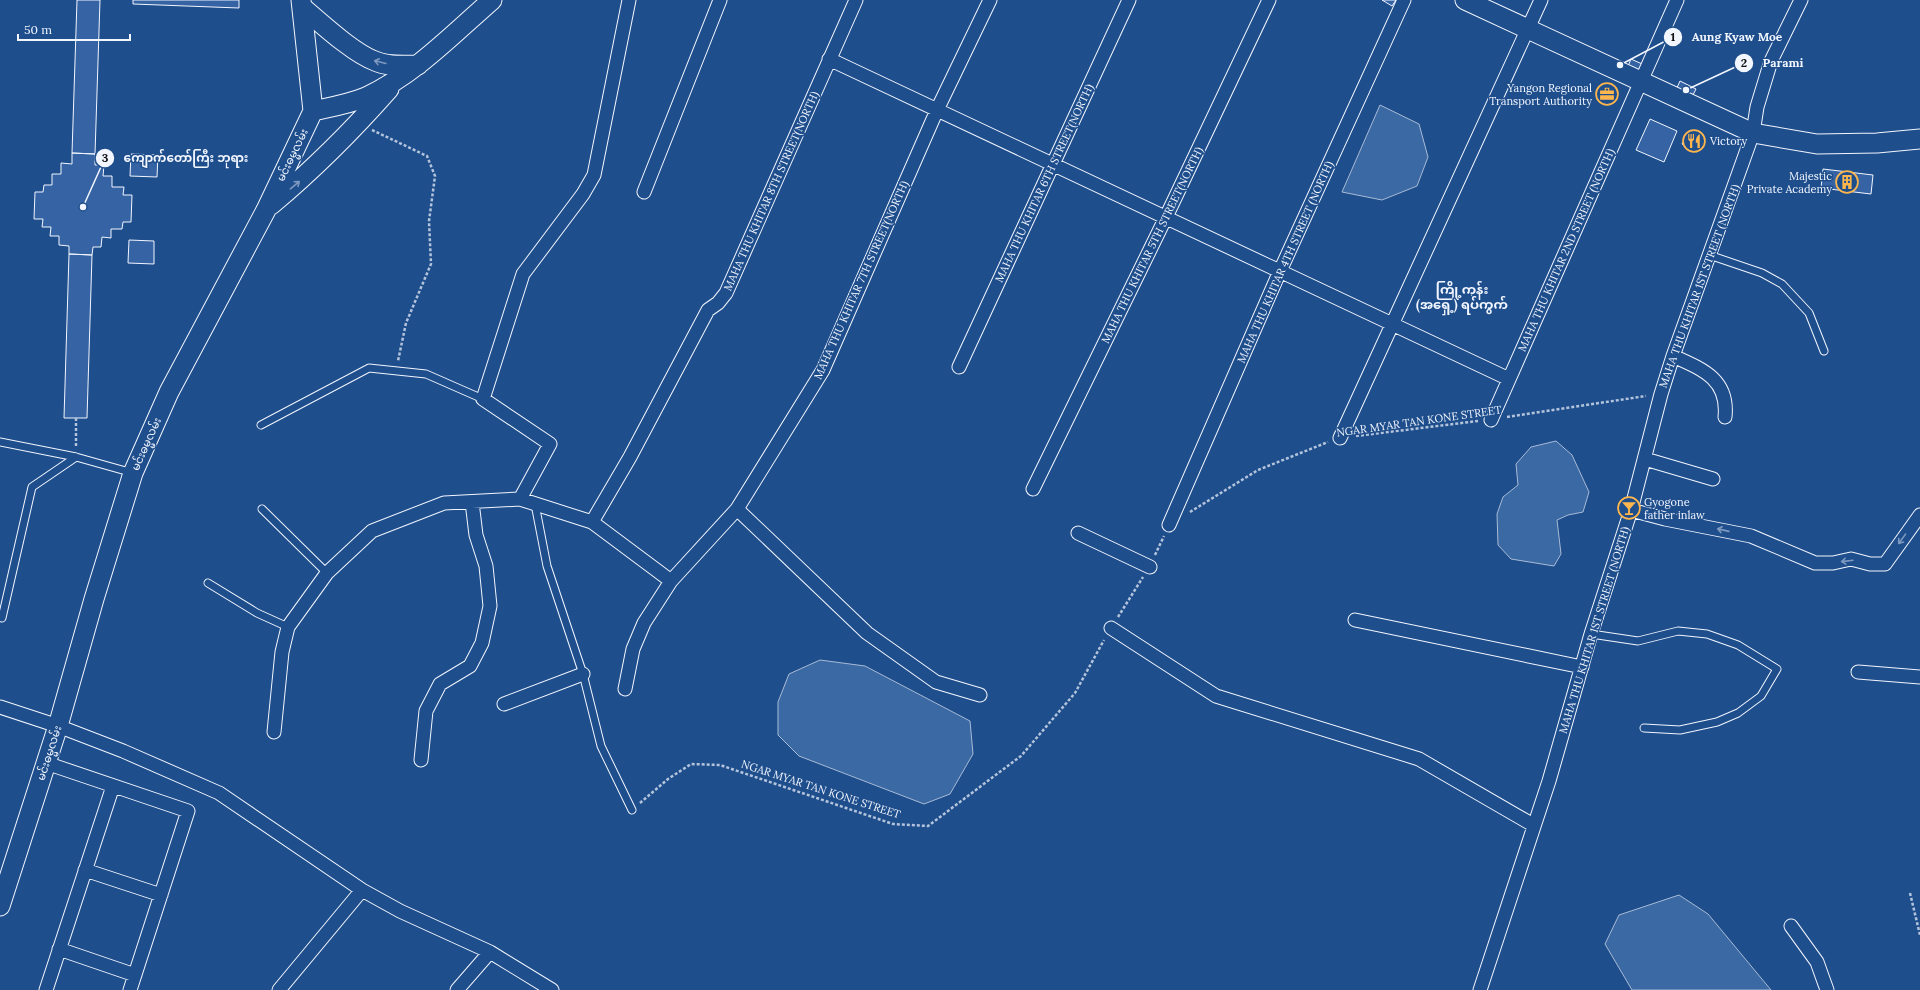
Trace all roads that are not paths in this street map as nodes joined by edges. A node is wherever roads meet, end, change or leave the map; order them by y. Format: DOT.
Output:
graph roads {
  1 [pos="492,0"];
  2 [pos="629,0"];
  3 [pos="720,0"];
  4 [pos="856,0"];
  5 [pos="990,0"];
  6 [pos="1129,0"];
  7 [pos="1269,0"];
  8 [pos="1404,0"];
  9 [pos="1465,0"];
  10 [pos="1541,0"];
  11 [pos="1677,0"];
  12 [pos="1801,0"];
  13 [pos="302,4"];
  14 [pos="1528,29"];
  15 [pos="829,59"];
  16 [pos="418,65"];
  17 [pos="397,81"];
  18 [pos="1641,81"];
  19 [pos="937,110"];
  20 [pos="313,111"];
  21 [pos="1753,133"];
  22 [pos="1920,139"];
  23 [pos="1053,164"];
  24 [pos="644,192"];
  25 [pos="266,210"];
  26 [pos="1166,217"];
  27 [pos="1709,255"];
  28 [pos="1280,271"];
  29 [pos="1391,324"];
  30 [pos="1824,351"];
  31 [pos="1672,356"];
  32 [pos="959,367"];
  33 [pos="1509,379"];
  34 [pos="483,399"];
  35 [pos="1725,417"];
  36 [pos="1491,420"];
  37 [pos="261,425"];
  38 [pos="1340,438"];
  39 [pos="0,442"];
  40 [pos="76,457"];
  41 [pos="1645,459"];
  42 [pos="133,473"];
  43 [pos="1713,479"];
  44 [pos="1033,489"];
  45 [pos="520,499"];
  46 [pos="472,502"];
  47 [pos="535,504"];
  48 [pos="262,509"];
  49 [pos="737,510"];
  50 [pos="1631,510"];
  51 [pos="1920,515"];
  52 [pos="592,522"];
  53 [pos="1169,525"];
  54 [pos="1078,533"];
  55 [pos="1150,567"];
  56 [pos="327,572"];
  57 [pos="671,581"];
  58 [pos="208,583"];
  59 [pos="2,618"];
  60 [pos="1355,620"];
  61 [pos="288,627"];
  62 [pos="1111,628"];
  63 [pos="1591,634"];
  64 [pos="1582,667"];
  65 [pos="1858,672"];
  66 [pos="583,674"];
  67 [pos="1920,677"];
  68 [pos="625,689"];
  69 [pos="980,695"];
  70 [pos="504,704"];
  71 [pos="0,707"];
  72 [pos="58,726"];
  73 [pos="1644,728"];
  74 [pos="274,732"];
  75 [pos="421,760"];
  76 [pos="46,763"];
  77 [pos="113,786"];
  78 [pos="632,810"];
  79 [pos="1533,825"];
  80 [pos="85,870"];
  81 [pos="362,890"];
  82 [pos="161,895"];
  83 [pos="0,906"];
  84 [pos="1791,926"];
  85 [pos="59,949"];
  86 [pos="490,952"];
  87 [pos="135,975"];
  88 [pos="46,990"];
  89 [pos="130,990"];
  90 [pos="279,990"];
  91 [pos="457,990"];
  92 [pos="552,990"];
  93 [pos="1480,990"];
  94 [pos="1827,990"];
  1 -- 16 [label="main road"];
  2 -- 34 [label="street"];
  3 -- 24 [label="street"];
  4 -- 15 [label="street, MAHA THU KHITAR 8TH STREET(NORTH)"];
  5 -- 19 [label="street, MAHA THU KHITAR 7TH STREET(NORTH)"];
  6 -- 23 [label="street, MAHA THU KHITAR 6TH STREET(NORTH)"];
  7 -- 26 [label="street, MAHA THU KHITAR 5TH STREET(NORTH)"];
  8 -- 28 [label="street, MAHA THU KHITAR 4TH STREET (NORTH)"];
  9 -- 14 [label="main road"];
  10 -- 14 [label="street"];
  11 -- 18 [label="street, MAHA THU KHITAR 2ND STREET (NORTH)"];
  12 -- 21 [label="street, MAHA THU KHITAR 1ST STREET (NORTH)"];
  16 -- 13 [label="main road, one-way"];
  13 -- 20 [label="main road"];
  14 -- 18 [label="main road"];
  14 -- 29 [label="street"];
  15 -- 19 [label="street"];
  15 -- 52 [label="street, MAHA THU KHITAR 8TH STREET(NORTH)"];
  16 -- 17 [label="main road"];
  17 -- 20 [label="main road"];
  25 -- 17 [label="main road, one-way"];
  18 -- 21 [label="main road"];
  18 -- 33 [label="street, MAHA THU KHITAR 2ND STREET (NORTH)"];
  19 -- 23 [label="street"];
  19 -- 49 [label="street, MAHA THU KHITAR 7TH STREET(NORTH)"];
  20 -- 25 [label="main road, မင်းဓမ္မလမ်း"];
  21 -- 22 [label="main road"];
  21 -- 27 [label="street, MAHA THU KHITAR 1ST STREET (NORTH)"];
  23 -- 26 [label="street"];
  23 -- 32 [label="street, MAHA THU KHITAR 6TH STREET(NORTH)"];
  25 -- 42 [label="main road, မင်းဓမ္မလမ်း"];
  26 -- 28 [label="street"];
  26 -- 44 [label="street, MAHA THU KHITAR 5TH STREET(NORTH)"];
  27 -- 30 [label="lane"];
  27 -- 31 [label="street, MAHA THU KHITAR 1ST STREET (NORTH)"];
  28 -- 29 [label="street"];
  28 -- 53 [label="street, MAHA THU KHITAR 4TH STREET (NORTH)"];
  29 -- 33 [label="street"];
  29 -- 38 [label="street"];
  31 -- 35 [label="street"];
  31 -- 41 [label="street, MAHA THU KHITAR 1ST STREET (NORTH)"];
  33 -- 36 [label="street, MAHA THU KHITAR 2ND STREET (NORTH)"];
  34 -- 37 [label="lane"];
  34 -- 45 [label="street"];
  39 -- 40 [label="lane"];
  40 -- 42 [label="lane"];
  40 -- 59 [label="lane"];
  41 -- 43 [label="street"];
  41 -- 50 [label="street, MAHA THU KHITAR 1ST STREET (NORTH)"];
  42 -- 72 [label="main road, မင်းဓမ္မလမ်း"];
  45 -- 46 [label="street"];
  45 -- 47 [label="street"];
  46 -- 56 [label="street"];
  46 -- 75 [label="street"];
  47 -- 52 [label="street"];
  47 -- 66 [label="lane"];
  48 -- 56 [label="lane"];
  49 -- 57 [label="street, MAHA THU KHITAR 7TH STREET(NORTH)"];
  49 -- 69 [label="street"];
  51 -- 50 [label="street, one-way"];
  50 -- 63 [label="street, MAHA THU KHITAR 1ST STREET (NORTH)"];
  52 -- 57 [label="street"];
  54 -- 55 [label="street"];
  56 -- 61 [label="street"];
  57 -- 68 [label="street, MAHA THU KHITAR 7TH STREET(NORTH)"];
  58 -- 61 [label="lane"];
  60 -- 64 [label="street"];
  61 -- 74 [label="street"];
  62 -- 79 [label="street"];
  63 -- 64 [label="street, MAHA THU KHITAR 1ST STREET (NORTH)"];
  63 -- 73 [label="lane"];
  64 -- 79 [label="street, MAHA THU KHITAR 1ST STREET (NORTH)"];
  65 -- 67 [label="street"];
  66 -- 70 [label="street"];
  66 -- 78 [label="lane"];
  71 -- 72 [label="street"];
  72 -- 76 [label="main road, မင်းဓမ္မလမ်း"];
  72 -- 81 [label="street"];
  76 -- 77 [label="street"];
  76 -- 83 [label="main road, မင်းဓမ္မလမ်း"];
  77 -- 80 [label="street"];
  77 -- 82 [label="street"];
  79 -- 93 [label="street, MAHA THU KHITAR 1ST STREET (NORTH)"];
  80 -- 82 [label="street"];
  80 -- 85 [label="street"];
  81 -- 86 [label="street"];
  81 -- 90 [label="street"];
  82 -- 87 [label="street"];
  84 -- 94 [label="street"];
  85 -- 87 [label="street"];
  85 -- 88 [label="street"];
  86 -- 91 [label="street"];
  86 -- 92 [label="street"];
  87 -- 89 [label="street"];
}
